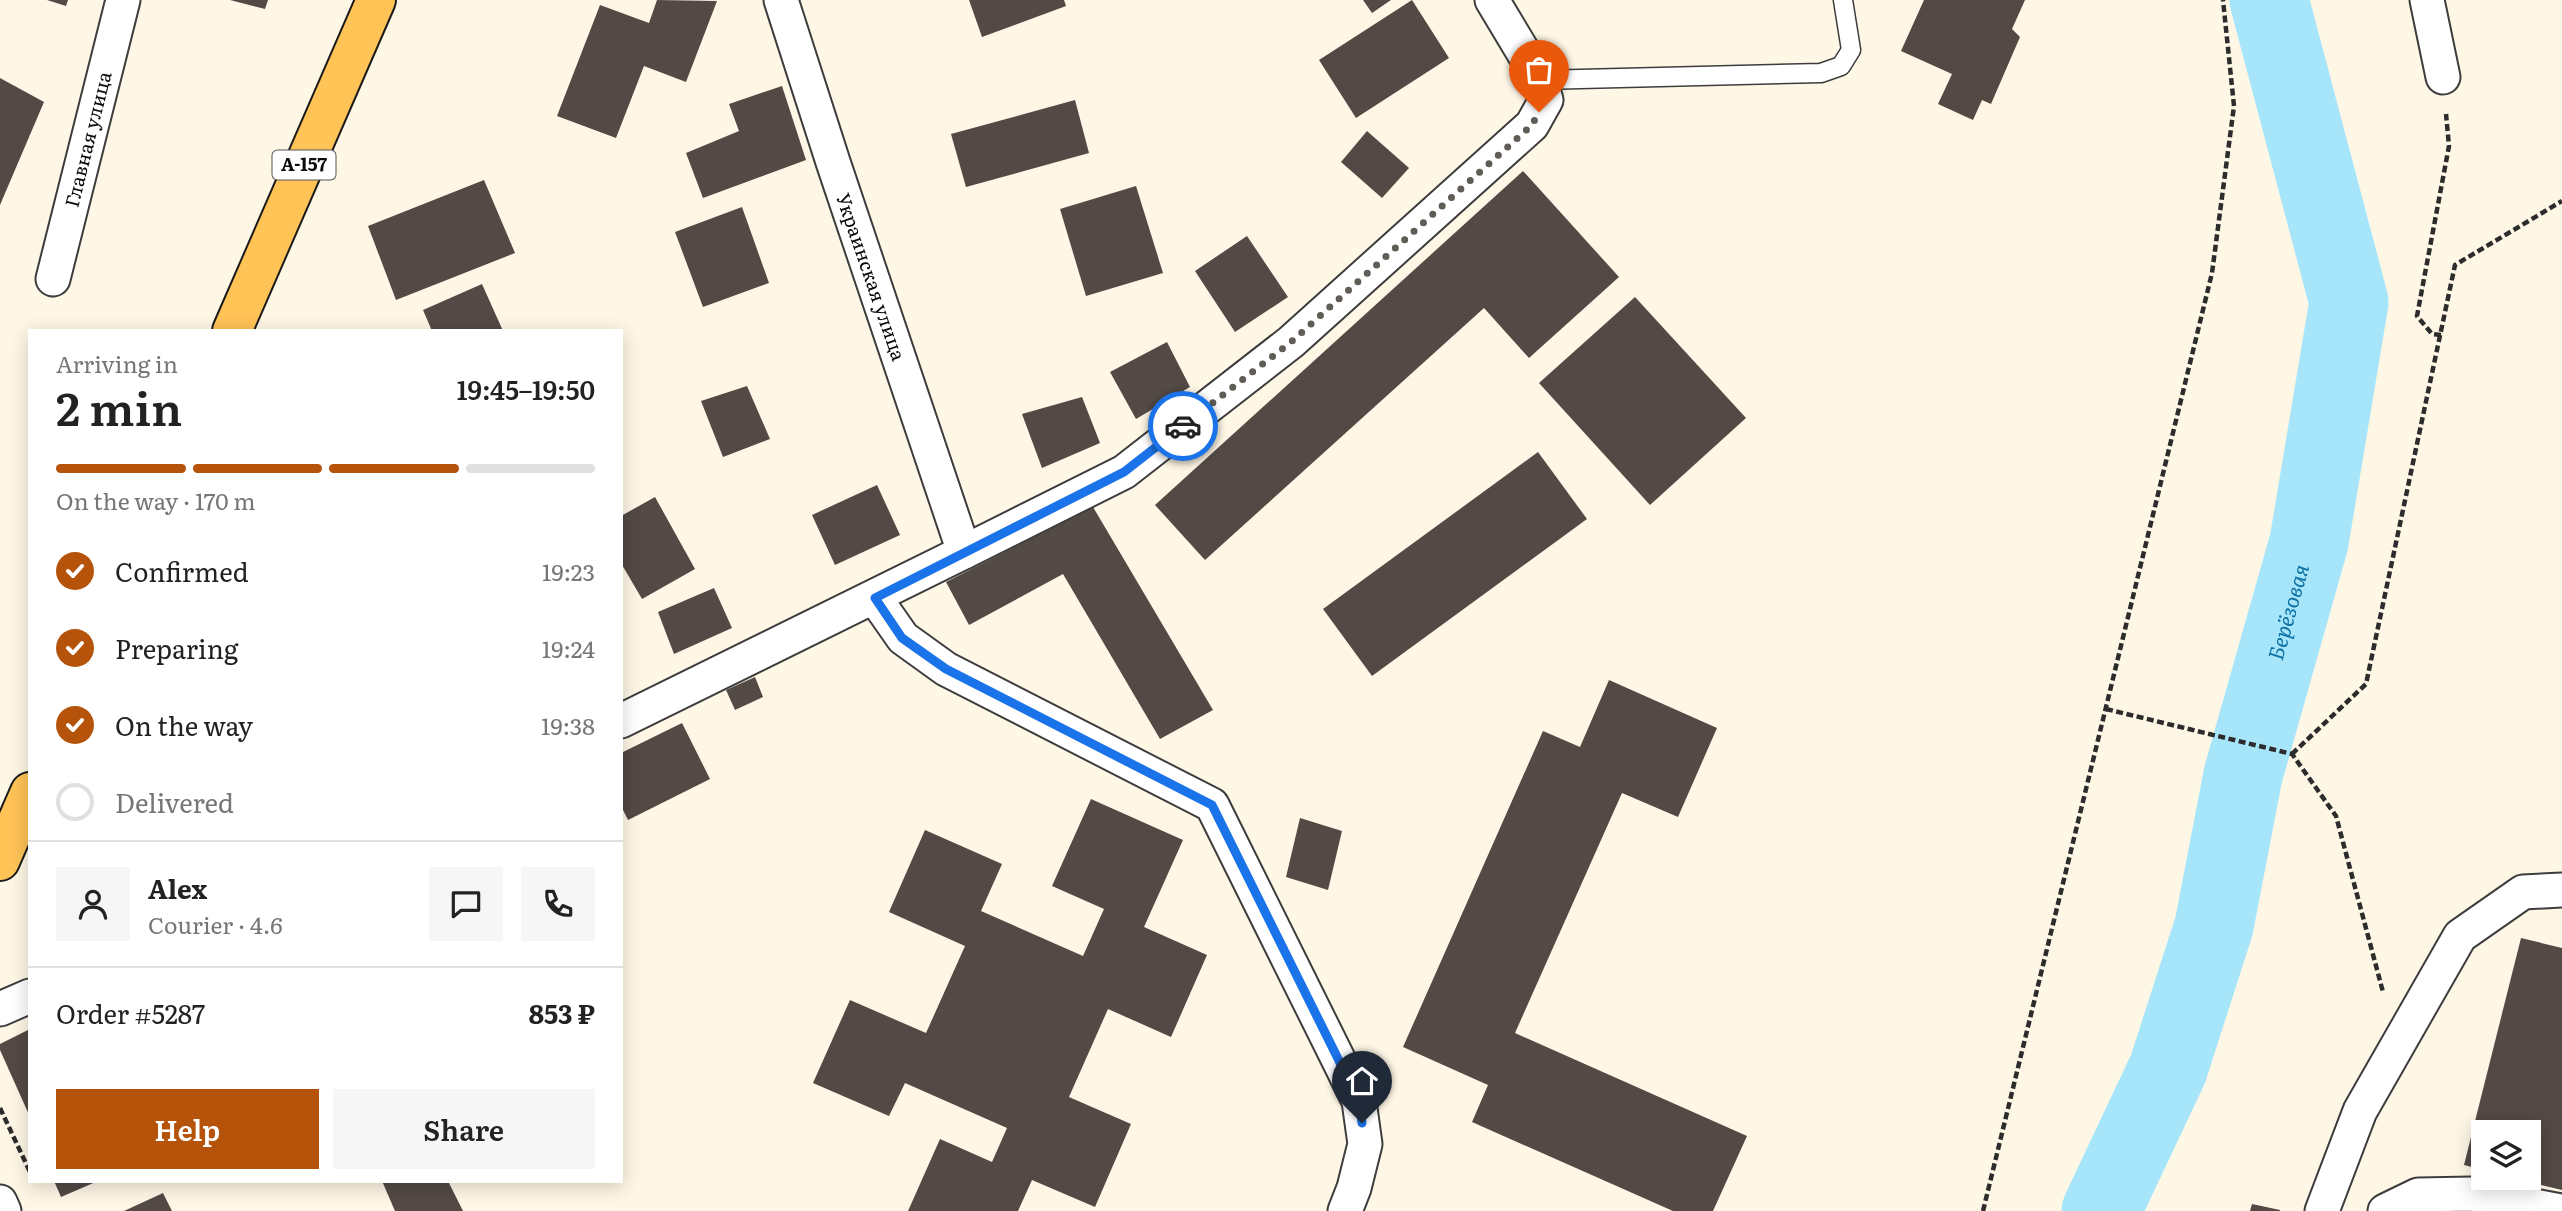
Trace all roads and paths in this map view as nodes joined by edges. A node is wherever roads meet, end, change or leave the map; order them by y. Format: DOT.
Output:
graph roads {
  1 [pos="123,0"];
  2 [pos="376,0"];
  3 [pos="781,0"];
  4 [pos="1492,0"];
  5 [pos="1843,0"];
  6 [pos="2223,0"];
  7 [pos="2427,0"];
  8 [pos="2443,78"];
  9 [pos="1543,90"];
  10 [pos="2562,201"];
  11 [pos="53,279"];
  12 [pos="233,329"];
  13 [pos="2441,335"];
  14 [pos="964,552"];
  15 [pos="875,598"];
  16 [pos="2107,709"];
  17 [pos="623,720"];
  18 [pos="2292,754"];
  19 [pos="28,797"];
  20 [pos="0,861"];
  21 [pos="2562,890"];
  22 [pos="28,997"];
  23 [pos="0,1009"];
  24 [pos="2397,1047"];
  25 [pos="0,1108"];
  26 [pos="28,1168"];
  27 [pos="0,1202"];
  28 [pos="4,1211"];
  29 [pos="1345,1211"];
  30 [pos="1983,1211"];
  31 [pos="2322,1211"];
  32 [pos="2385,1211"];
  33 [pos="2561,1211"];
  1 -- 11 [label="street, Главная улица"];
  2 -- 12 [label="main road, А-157"];
  3 -- 14 [label="street, Украинская улица"];
  4 -- 9 [label="street"];
  5 -- 9 [label="lane"];
  6 -- 16 [label="path"];
  7 -- 8 [label="street"];
  8 -- 13 [label="path"];
  9 -- 14 [label="street"];
  10 -- 13 [label="path"];
  13 -- 18 [label="path"];
  14 -- 15 [label="street"];
  15 -- 17 [label="street"];
  15 -- 29 [label="street"];
  16 -- 18 [label="path"];
  16 -- 30 [label="path"];
  18 -- 24 [label="path"];
  19 -- 20 [label="main road"];
  21 -- 24 [label="street"];
  22 -- 23 [label="street"];
  24 -- 31 [label="street"];
  25 -- 26 [label="path"];
  27 -- 28 [label="street"];
  32 -- 33 [label="street"];
}
